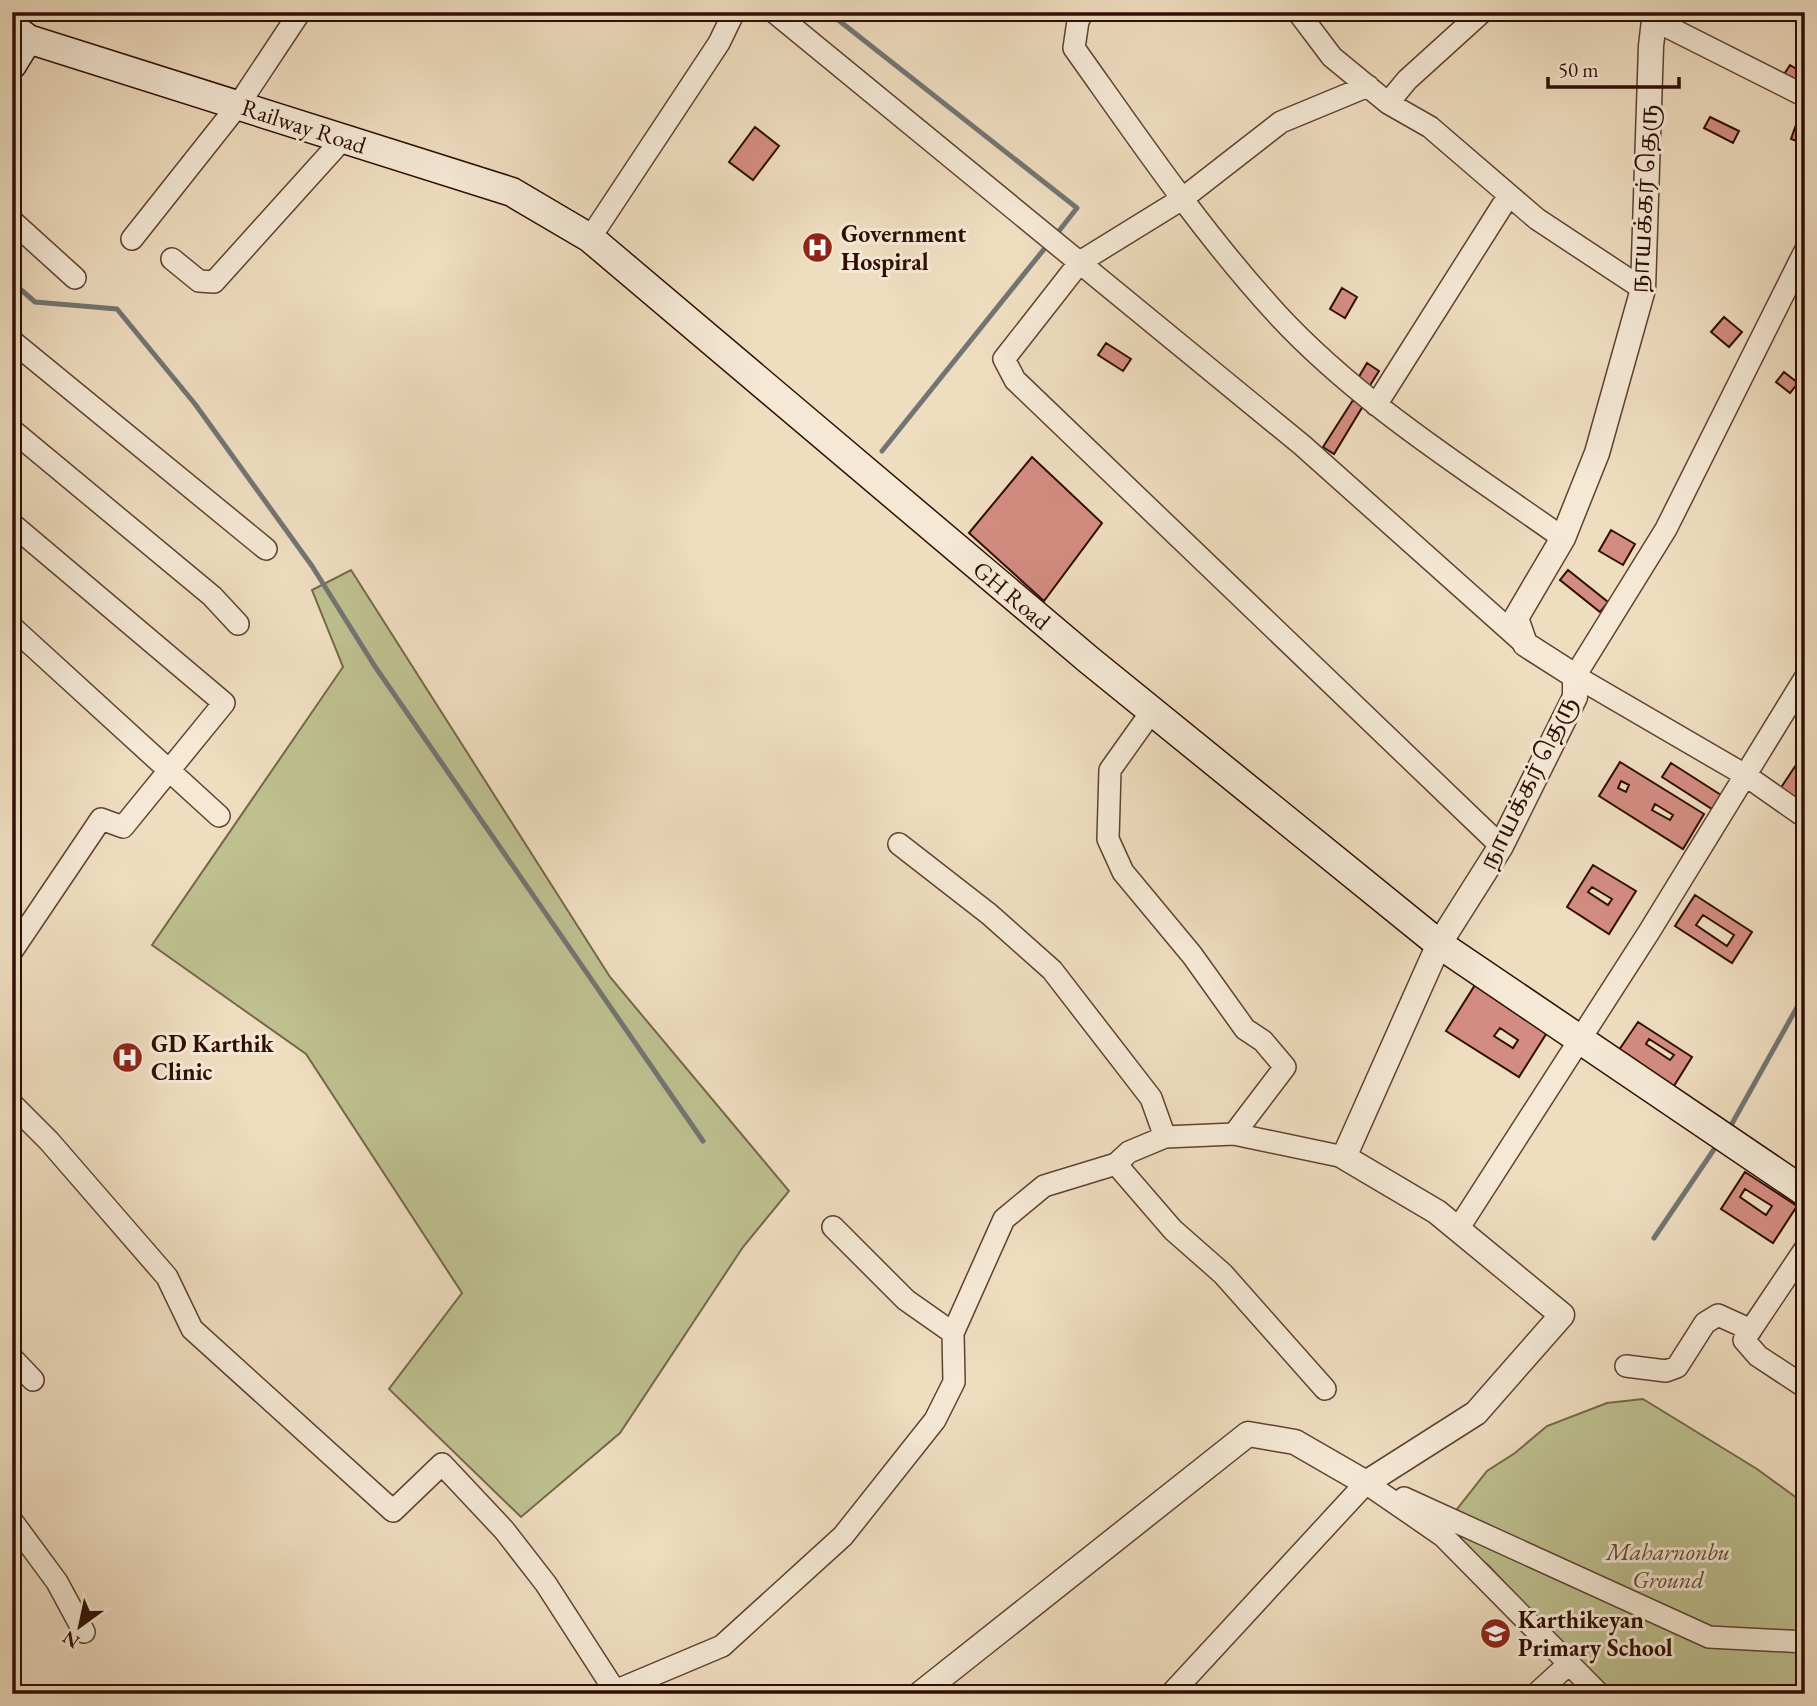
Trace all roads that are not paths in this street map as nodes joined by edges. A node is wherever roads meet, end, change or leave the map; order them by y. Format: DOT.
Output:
graph roads {
  1 [pos="300,12"];
  2 [pos="734,12"];
  3 [pos="775,12"];
  4 [pos="1083,12"];
  5 [pos="1298,12"];
  6 [pos="1482,12"];
  7 [pos="1655,16"];
  8 [pos="20,33"];
  9 [pos="12,65"];
  10 [pos="1368,86"];
  11 [pos="1805,96"];
  12 [pos="1388,103"];
  13 [pos="239,104"];
  14 [pos="344,139"];
  15 [pos="1509,195"];
  16 [pos="1182,199"];
  17 [pos="12,221"];
  18 [pos="590,238"];
  19 [pos="132,239"];
  20 [pos="1805,251"];
  21 [pos="172,259"];
  22 [pos="1080,262"];
  23 [pos="75,278"];
  24 [pos="1643,289"];
  25 [pos="12,341"];
  26 [pos="1376,405"];
  27 [pos="12,430"];
  28 [pos="12,524"];
  29 [pos="1563,538"];
  30 [pos="266,549"];
  31 [pos="238,624"];
  32 [pos="12,627"];
  33 [pos="1525,644"];
  34 [pos="1575,676"];
  35 [pos="1805,678"];
  36 [pos="1152,711"];
  37 [pos="171,772"];
  38 [pos="1745,775"];
  39 [pos="219,816"];
  40 [pos="1805,817"];
  41 [pos="899,845"];
  42 [pos="1501,846"];
  43 [pos="1440,944"];
  44 [pos="12,951"];
  45 [pos="1578,1040"];
  46 [pos="12,1104"];
  47 [pos="1234,1134"];
  48 [pos="1165,1137"];
  49 [pos="1344,1157"];
  50 [pos="1116,1164"];
  51 [pos="1805,1192"];
  52 [pos="833,1227"];
  53 [pos="1458,1229"];
  54 [pos="1805,1249"];
  55 [pos="1751,1330"];
  56 [pos="953,1333"];
  57 [pos="12,1358"];
  58 [pos="1626,1366"];
  59 [pos="33,1380"];
  60 [pos="1805,1387"];
  61 [pos="1325,1389"];
  62 [pos="1366,1483"];
  63 [pos="12,1521"];
  64 [pos="83,1632"];
  65 [pos="1805,1642"];
  66 [pos="1570,1663"];
  67 [pos="614,1693"];
  68 [pos="920,1694"];
  69 [pos="1171,1694"];
  70 [pos="1536,1694"];
  71 [pos="1600,1694"];
  1 -- 13 [label="street"];
  2 -- 18 [label="street"];
  3 -- 22 [label="street"];
  4 -- 16 [label="street"];
  5 -- 10 [label="street"];
  6 -- 12 [label="street"];
  7 -- 11 [label="street"];
  7 -- 24 [label="street, நாயக்கர் தெரு"];
  8 -- 9 [label="main road"];
  8 -- 13 [label="main road, Railway Road"];
  10 -- 12 [label="street"];
  10 -- 16 [label="street"];
  12 -- 15 [label="street"];
  13 -- 14 [label="main road, Railway Road"];
  13 -- 19 [label="street"];
  14 -- 18 [label="main road, Railway Road"];
  14 -- 21 [label="street"];
  15 -- 24 [label="street"];
  15 -- 26 [label="street"];
  16 -- 22 [label="street"];
  16 -- 26 [label="street"];
  17 -- 23 [label="street"];
  18 -- 36 [label="main road, GH Road"];
  20 -- 34 [label="street"];
  22 -- 33 [label="street"];
  22 -- 42 [label="street"];
  24 -- 29 [label="street, நாயக்கர் தெரு"];
  25 -- 30 [label="street"];
  26 -- 29 [label="street"];
  27 -- 31 [label="street"];
  28 -- 37 [label="street"];
  29 -- 33 [label="street, நாயக்கர் தெரு"];
  32 -- 37 [label="street"];
  33 -- 34 [label="street, நாயக்கர் தெரு"];
  34 -- 38 [label="street"];
  34 -- 42 [label="street, நாயக்கர் தெரு"];
  35 -- 38 [label="street"];
  36 -- 43 [label="main road, GH Road"];
  36 -- 47 [label="street"];
  37 -- 39 [label="street"];
  37 -- 44 [label="street"];
  38 -- 40 [label="street"];
  38 -- 45 [label="street"];
  41 -- 48 [label="street"];
  42 -- 43 [label="street, நாயக்கர் தெரு"];
  43 -- 45 [label="main road, GH Road"];
  43 -- 49 [label="street, நாயக்கர் தெரு"];
  45 -- 51 [label="main road, GH Road"];
  45 -- 53 [label="street"];
  46 -- 67 [label="street"];
  47 -- 48 [label="street"];
  47 -- 49 [label="street"];
  48 -- 50 [label="street"];
  49 -- 53 [label="street"];
  50 -- 56 [label="street"];
  50 -- 61 [label="street"];
  52 -- 56 [label="street"];
  53 -- 62 [label="street"];
  54 -- 55 [label="street"];
  55 -- 58 [label="street"];
  55 -- 60 [label="street"];
  56 -- 67 [label="street"];
  57 -- 59 [label="street"];
  62 -- 65 [label="street"];
  62 -- 66 [label="street"];
  62 -- 68 [label="street"];
  62 -- 69 [label="street"];
  63 -- 64 [label="street"];
  66 -- 70 [label="street"];
  66 -- 71 [label="street"];
}
